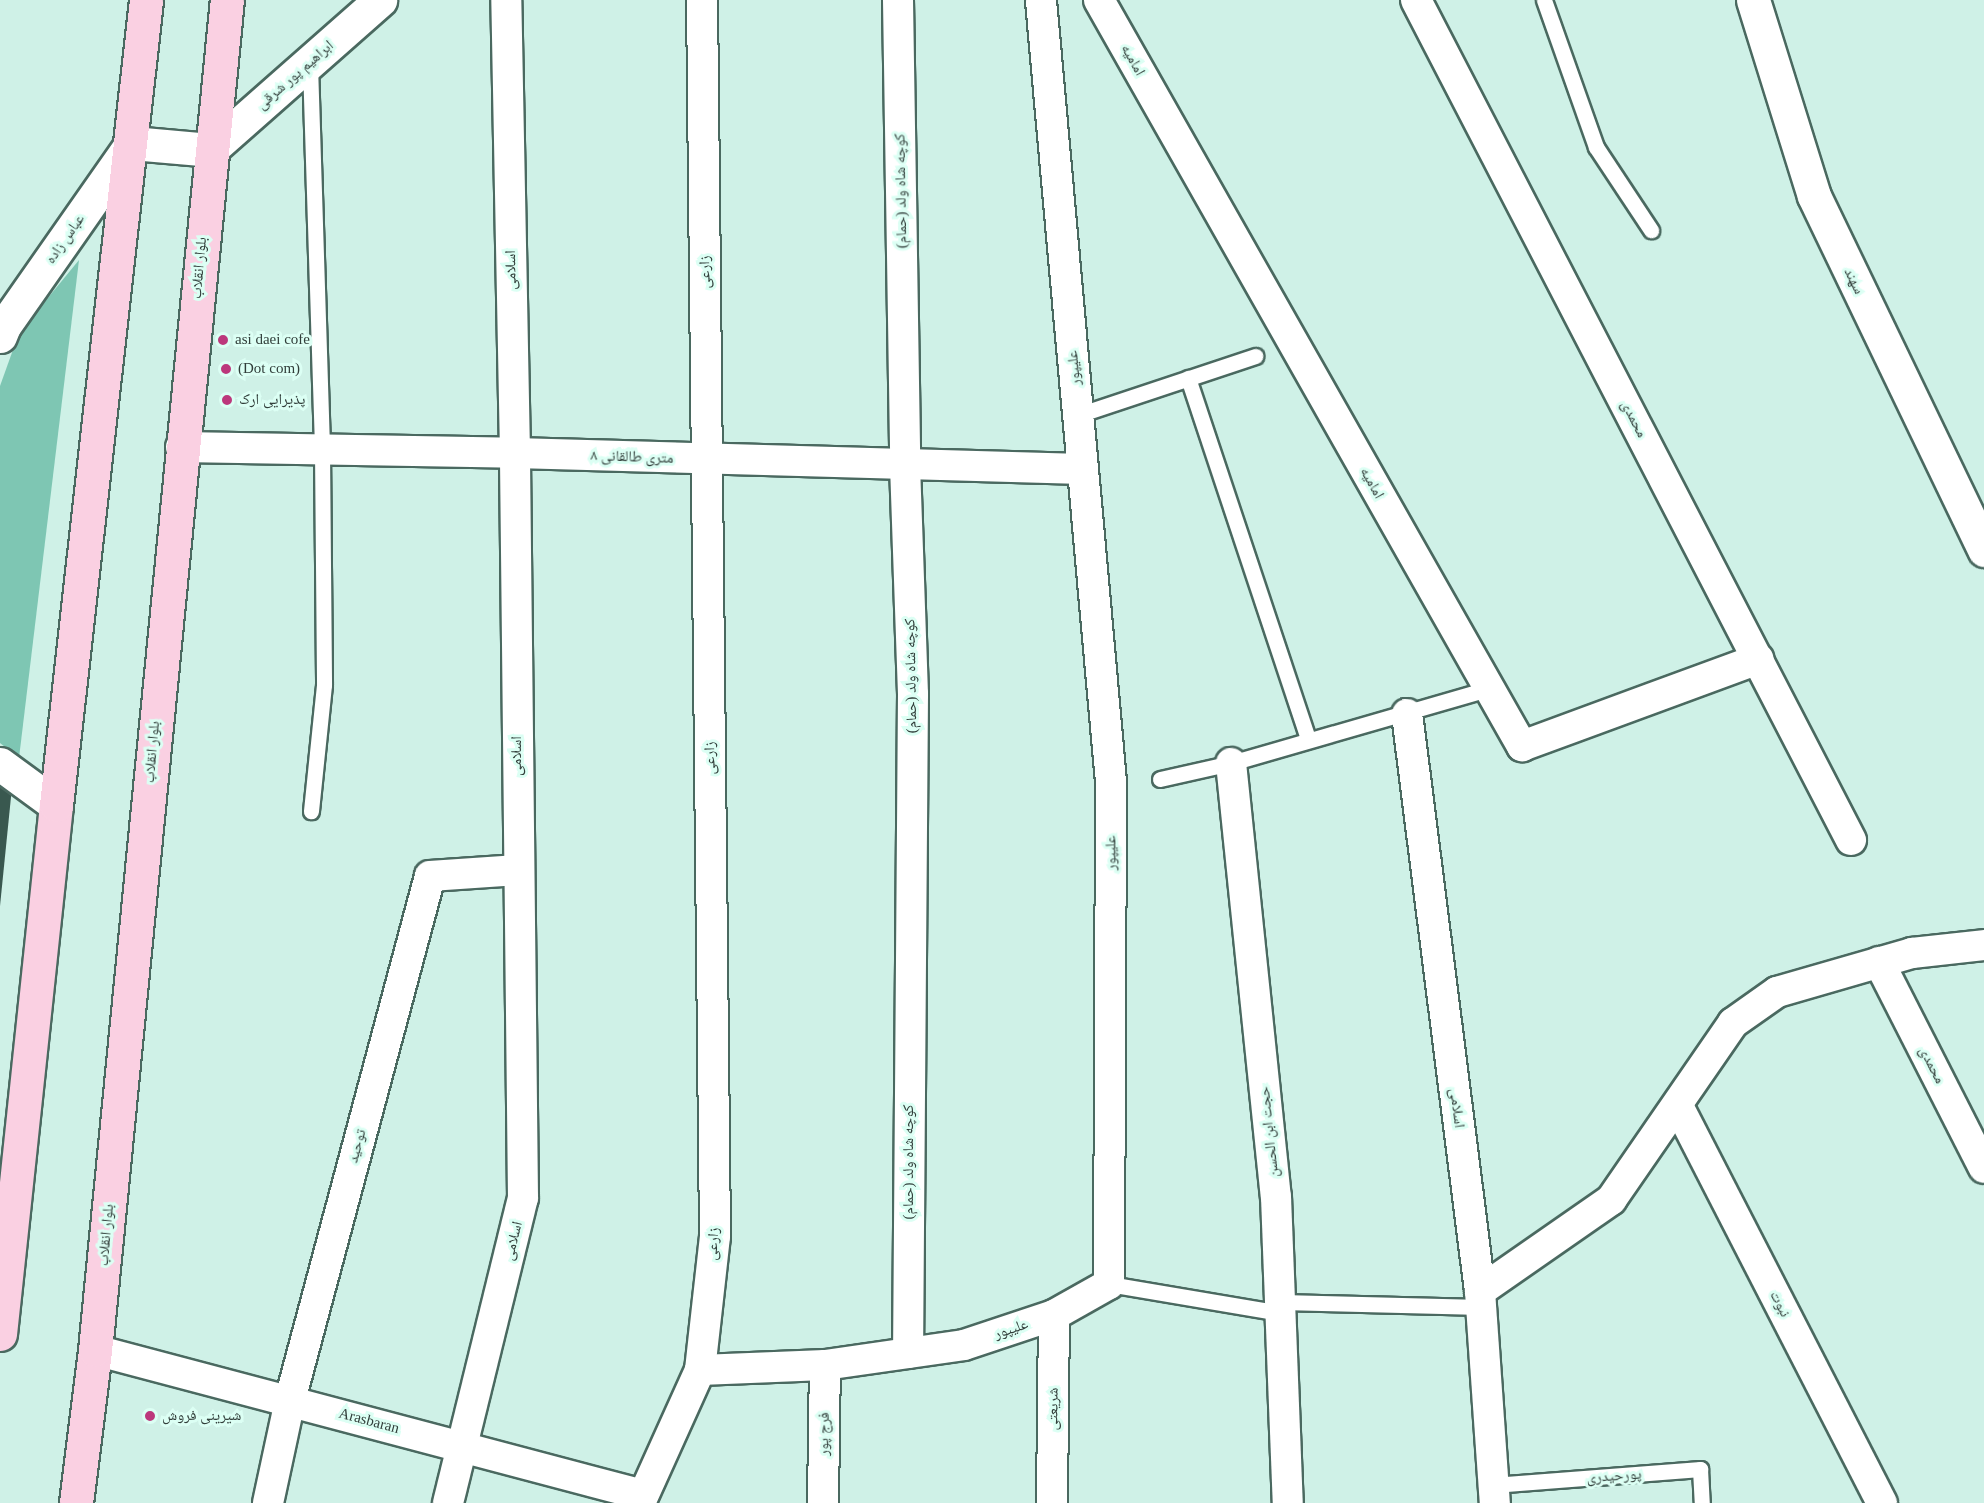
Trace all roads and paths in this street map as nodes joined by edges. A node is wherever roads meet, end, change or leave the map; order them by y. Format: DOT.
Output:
graph roads {
  1 [pos="146,0"];
  2 [pos="227,0"];
  3 [pos="380,0"];
  4 [pos="506,0"];
  5 [pos="702,0"];
  6 [pos="898,0"];
  7 [pos="1041,0"];
  8 [pos="1099,0"];
  9 [pos="1416,0"];
  10 [pos="1544,0"];
  11 [pos="1753,0"];
  12 [pos="310,62"];
  13 [pos="132,143"];
  14 [pos="210,150"];
  15 [pos="1650,231"];
  16 [pos="0,336"];
  17 [pos="1254,356"];
  18 [pos="1188,378"];
  19 [pos="1078,415"];
  20 [pos="182,447"];
  21 [pos="322,450"];
  22 [pos="515,453"];
  23 [pos="707,460"];
  24 [pos="905,465"];
  25 [pos="1083,469"];
  26 [pos="1984,550"];
  27 [pos="1758,659"];
  28 [pos="1488,689"];
  29 [pos="1407,714"];
  30 [pos="1308,739"];
  31 [pos="1232,763"];
  32 [pos="0,764"];
  33 [pos="1160,779"];
  34 [pos="56,805"];
  35 [pos="311,811"];
  36 [pos="1851,840"];
  37 [pos="518,870"];
  38 [pos="1984,945"];
  39 [pos="1879,962"];
  40 [pos="1678,1106"];
  41 [pos="1984,1168"];
  42 [pos="1109,1284"];
  43 [pos="1481,1299"];
  44 [pos="1281,1308"];
  45 [pos="1054,1315"];
  46 [pos="0,1335"];
  47 [pos="95,1350"];
  48 [pos="908,1353"];
  49 [pos="825,1365"];
  50 [pos="700,1370"];
  51 [pos="290,1400"];
  52 [pos="462,1445"];
  53 [pos="1494,1494"];
  54 [pos="642,1499"];
  55 [pos="76,1503"];
  56 [pos="268,1503"];
  57 [pos="448,1503"];
  58 [pos="823,1503"];
  59 [pos="1052,1503"];
  60 [pos="1288,1503"];
  61 [pos="1702,1503"];
  62 [pos="1882,1503"];
  1 -- 13 [label="main road"];
  2 -- 14 [label="main road, بلوار انقلاب"];
  3 -- 12 [label="street, ابراهیم پور شرقی"];
  4 -- 22 [label="street, اسلامی"];
  5 -- 23 [label="street, زارعی"];
  6 -- 24 [label="street, کوچه شاه ولد (حمام)"];
  7 -- 19 [label="street, علیپور"];
  8 -- 28 [label="street, امامیه"];
  9 -- 27 [label="street, محمدی"];
  10 -- 15 [label="lane"];
  11 -- 26 [label="street, سهند"];
  12 -- 14 [label="street, ابراهیم پور شرقی"];
  12 -- 21 [label="lane"];
  13 -- 14 [label="street"];
  13 -- 16 [label="street, عباس زاده"];
  13 -- 34 [label="main road"];
  14 -- 20 [label="main road, بلوار انقلاب"];
  17 -- 18 [label="lane"];
  18 -- 19 [label="lane"];
  18 -- 30 [label="lane"];
  19 -- 25 [label="street, علیپور"];
  20 -- 21 [label="street, ۸ متری طالقانی"];
  20 -- 47 [label="main road, بلوار انقلاب"];
  21 -- 22 [label="street, ۸ متری طالقانی"];
  21 -- 35 [label="lane"];
  22 -- 23 [label="street, ۸ متری طالقانی"];
  22 -- 37 [label="street, اسلامی"];
  23 -- 24 [label="street, ۸ متری طالقانی"];
  23 -- 50 [label="street, زارعی"];
  24 -- 25 [label="street, ۸ متری طالقانی"];
  24 -- 48 [label="street, کوچه شاه ولد (حمام)"];
  25 -- 42 [label="street, علیپور"];
  27 -- 28 [label="street, امامیه"];
  27 -- 36 [label="street, محمدی"];
  28 -- 29 [label="lane"];
  29 -- 30 [label="lane"];
  29 -- 43 [label="street, اسلامی"];
  30 -- 31 [label="lane"];
  31 -- 33 [label="lane"];
  31 -- 44 [label="street, حجت ابن الحسن"];
  32 -- 34 [label="street"];
  34 -- 46 [label="main road"];
  37 -- 51 [label="street, توحید"];
  37 -- 52 [label="street, اسلامی"];
  38 -- 39 [label="street"];
  39 -- 40 [label="street"];
  39 -- 41 [label="street, محمدی"];
  40 -- 43 [label="street"];
  40 -- 62 [label="street, نبوت"];
  42 -- 44 [label="lane"];
  42 -- 45 [label="street, علیپور"];
  43 -- 44 [label="lane"];
  43 -- 53 [label="street, اسلامی"];
  44 -- 60 [label="street, حجت ابن الحسن"];
  45 -- 48 [label="street, علیپور"];
  45 -- 59 [label="street, شریعتی"];
  47 -- 51 [label="street, Arasbaran"];
  47 -- 55 [label="main road, بلوار انقلاب"];
  48 -- 49 [label="street, علیپور"];
  49 -- 50 [label="street, علیپور"];
  49 -- 58 [label="street, فرج پور"];
  50 -- 54 [label="street, زارعی"];
  51 -- 52 [label="street, Arasbaran"];
  51 -- 56 [label="street, توحید"];
  52 -- 54 [label="street, Arasbaran"];
  52 -- 57 [label="street, اسلامی"];
  53 -- 61 [label="lane, پورحیدری"];
}
